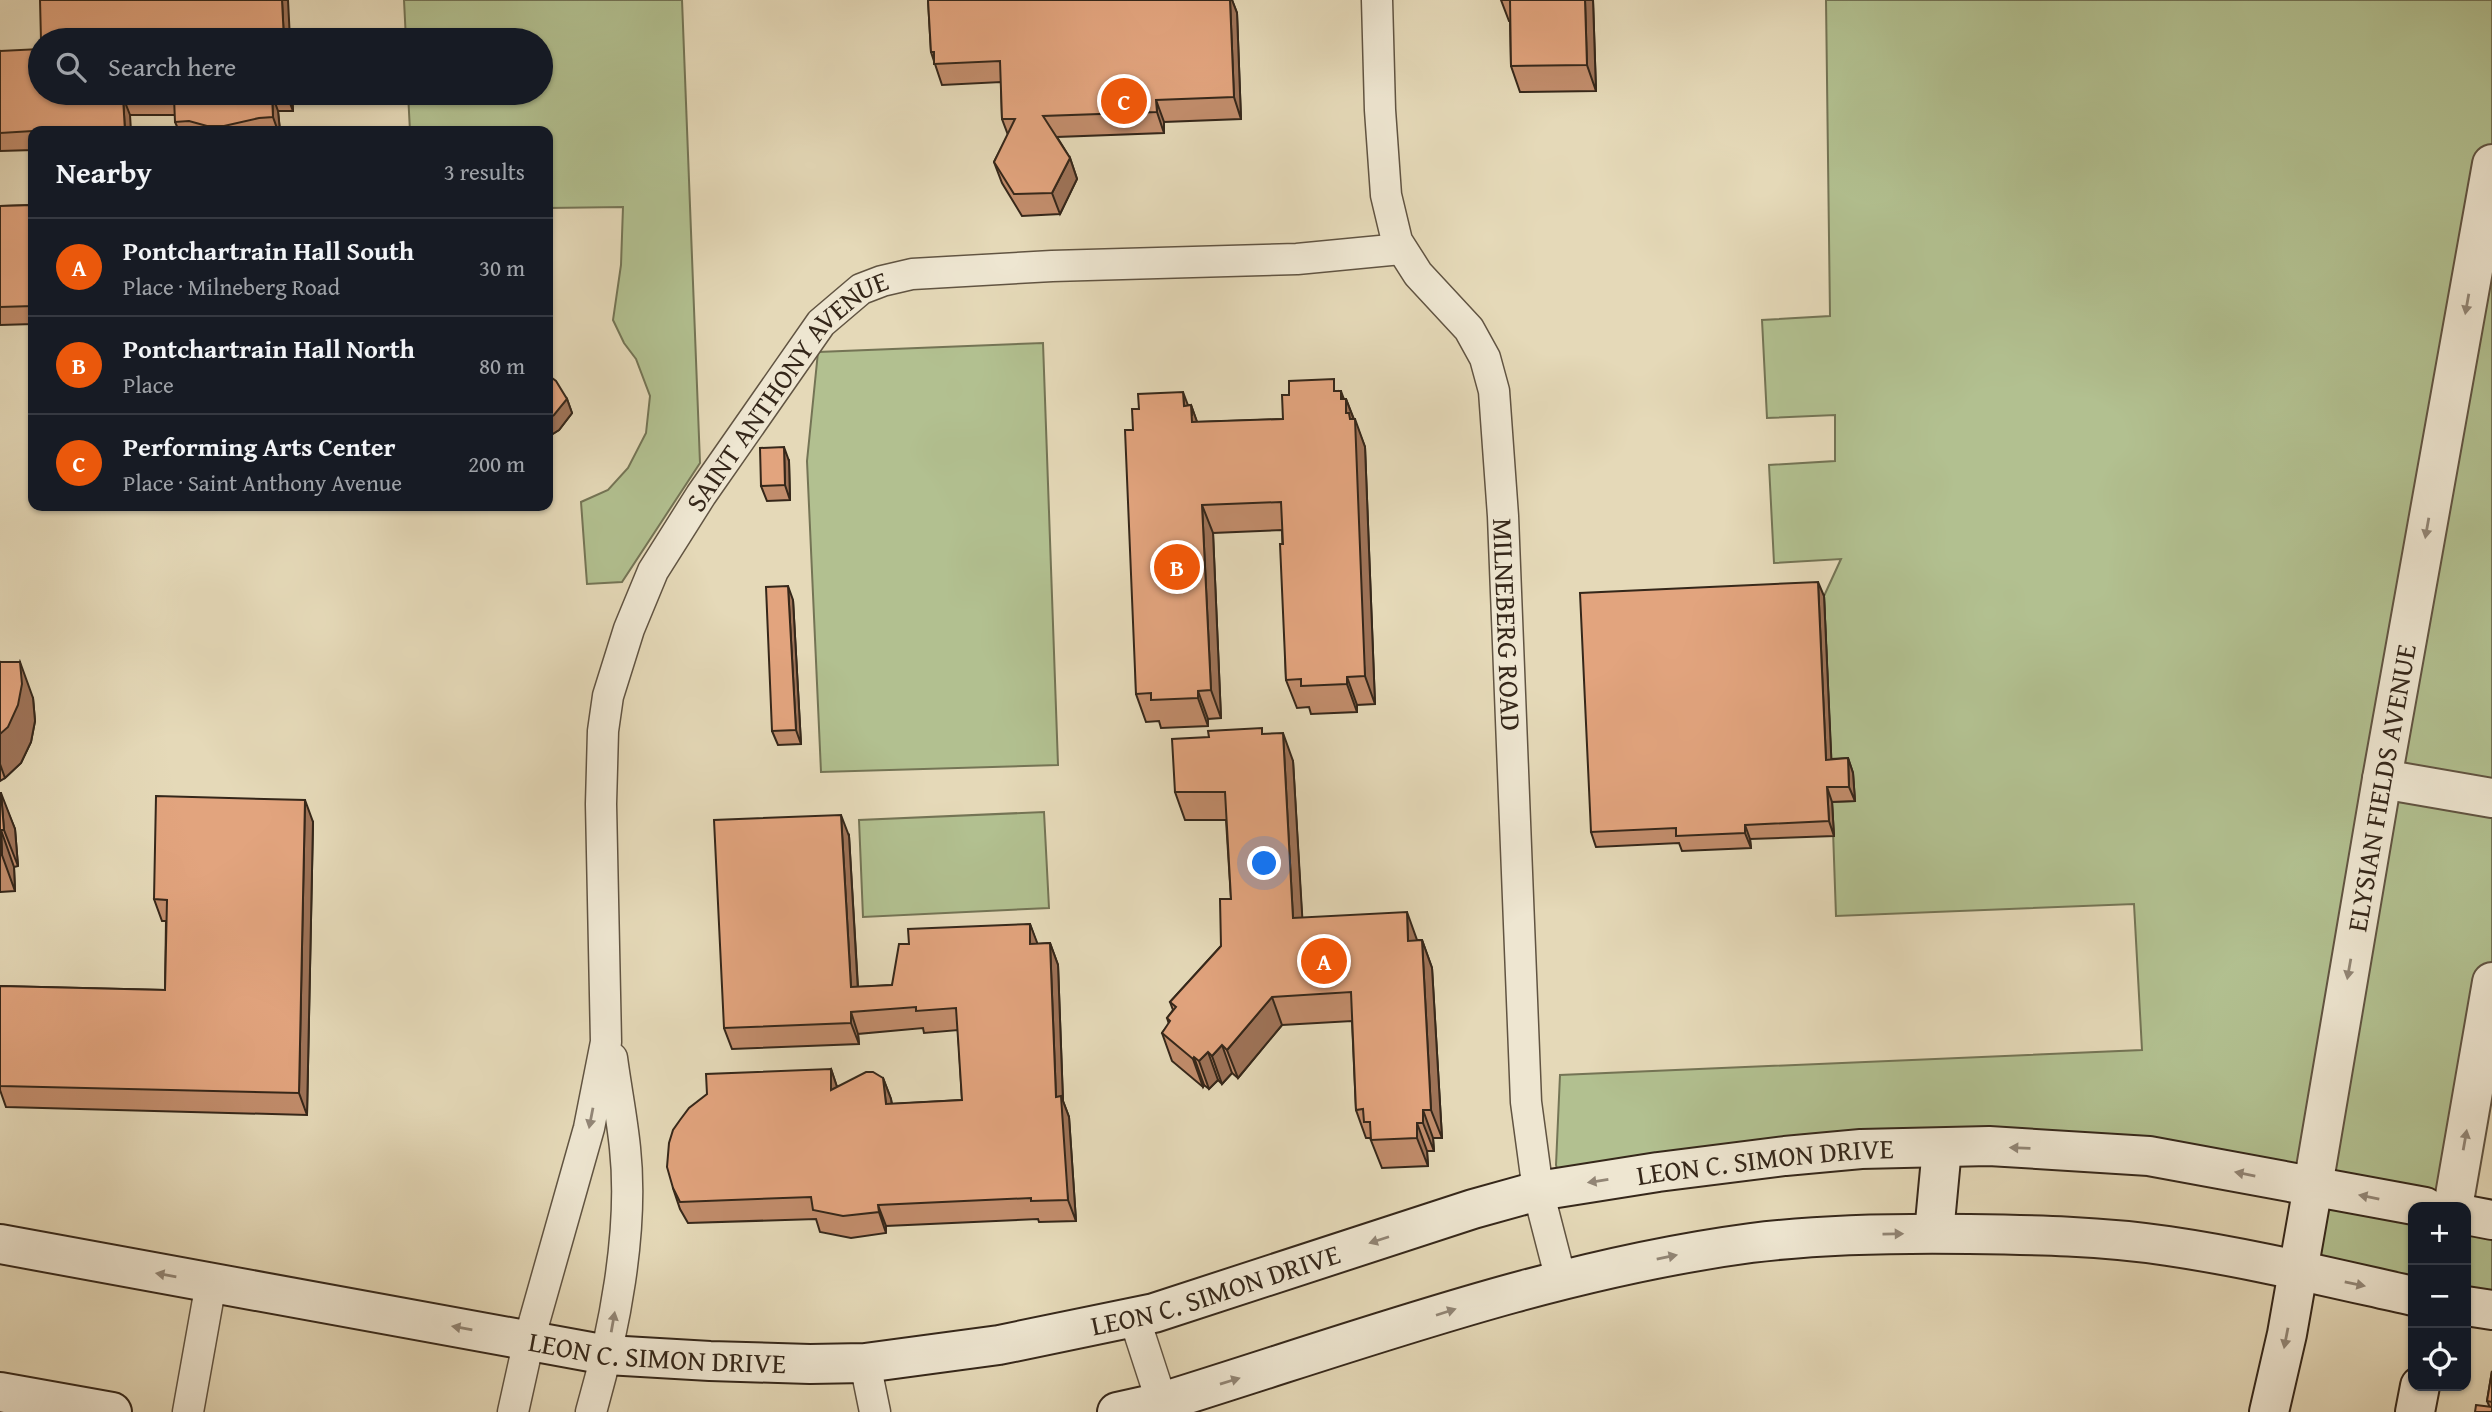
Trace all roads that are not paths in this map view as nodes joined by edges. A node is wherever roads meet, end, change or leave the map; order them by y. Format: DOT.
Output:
graph roads {
  1 [pos="1377,0"];
  2 [pos="2492,164"];
  3 [pos="2488,208"];
  4 [pos="1401,250"];
  5 [pos="2382,779"];
  6 [pos="2492,798"];
  7 [pos="2492,982"];
  8 [pos="606,1002"];
  9 [pos="1942,1147"];
  10 [pos="2312,1186"];
  11 [pos="1538,1191"];
  12 [pos="2454,1202"];
  13 [pos="2408,1204"];
  14 [pos="2471,1216"];
  15 [pos="2492,1220"];
  16 [pos="1934,1233"];
  17 [pos="0,1244"];
  18 [pos="2297,1271"];
  19 [pos="1561,1280"];
  20 [pos="211,1283"];
  21 [pos="2408,1295"];
  22 [pos="2471,1307"];
  23 [pos="2492,1310"];
  24 [pos="1134,1317"];
  25 [pos="529,1340"];
  26 [pos="607,1354"];
  27 [pos="865,1363"];
  28 [pos="2419,1391"];
  29 [pos="0,1392"];
  30 [pos="1163,1407"];
  31 [pos="112,1412"];
  32 [pos="188,1412"];
  33 [pos="513,1412"];
  34 [pos="591,1412"];
  35 [pos="875,1412"];
  36 [pos="1116,1412"];
  37 [pos="2269,1412"];
  38 [pos="2415,1412"];
  1 -- 4 [label="street, MILNEBERG ROAD"];
  2 -- 3 [label="main road, ELYSIAN FIELDS AVENUE"];
  3 -- 5 [label="main road, ELYSIAN FIELDS AVENUE, one-way"];
  4 -- 8 [label="street, SAINT ANTHONY AVENUE"];
  4 -- 11 [label="street, MILNEBERG ROAD"];
  5 -- 6 [label="main road"];
  5 -- 10 [label="main road, ELYSIAN FIELDS AVENUE, one-way"];
  12 -- 7 [label="main road, one-way"];
  8 -- 25 [label="street, SAINT ANTHONY AVENUE, one-way"];
  26 -- 8 [label="street, SAINT ANTHONY AVENUE, one-way"];
  10 -- 9 [label="main road, LEON C. SIMON DRIVE, one-way"];
  9 -- 11 [label="main road, LEON C. SIMON DRIVE, one-way"];
  9 -- 16 [label="main road"];
  13 -- 10 [label="main road, LEON C. SIMON DRIVE, one-way"];
  10 -- 18 [label="main road, ELYSIAN FIELDS AVENUE"];
  11 -- 19 [label="street, MILNEBERG ROAD"];
  11 -- 24 [label="main road, LEON C. SIMON DRIVE, one-way"];
  14 -- 15 [label="main road"];
  16 -- 18 [label="main road"];
  19 -- 16 [label="main road, one-way"];
  20 -- 17 [label="main road, LEON C. SIMON DRIVE, one-way"];
  18 -- 21 [label="main road, one-way"];
  18 -- 37 [label="main road, ELYSIAN FIELDS AVENUE, one-way"];
  30 -- 19 [label="main road, one-way"];
  25 -- 20 [label="main road, LEON C. SIMON DRIVE, one-way"];
  20 -- 32 [label="street"];
  22 -- 23 [label="main road"];
  24 -- 27 [label="main road, LEON C. SIMON DRIVE"];
  24 -- 30 [label="street"];
  25 -- 26 [label="main road, LEON C. SIMON DRIVE"];
  25 -- 33 [label="street, SAINT ANTHONY AVENUE"];
  26 -- 27 [label="main road, LEON C. SIMON DRIVE"];
  26 -- 34 [label="street, SAINT ANTHONY AVENUE"];
  27 -- 35 [label="street"];
  28 -- 38 [label="main road"];
  29 -- 31 [label="main road"];
  30 -- 36 [label="main road"];
}
